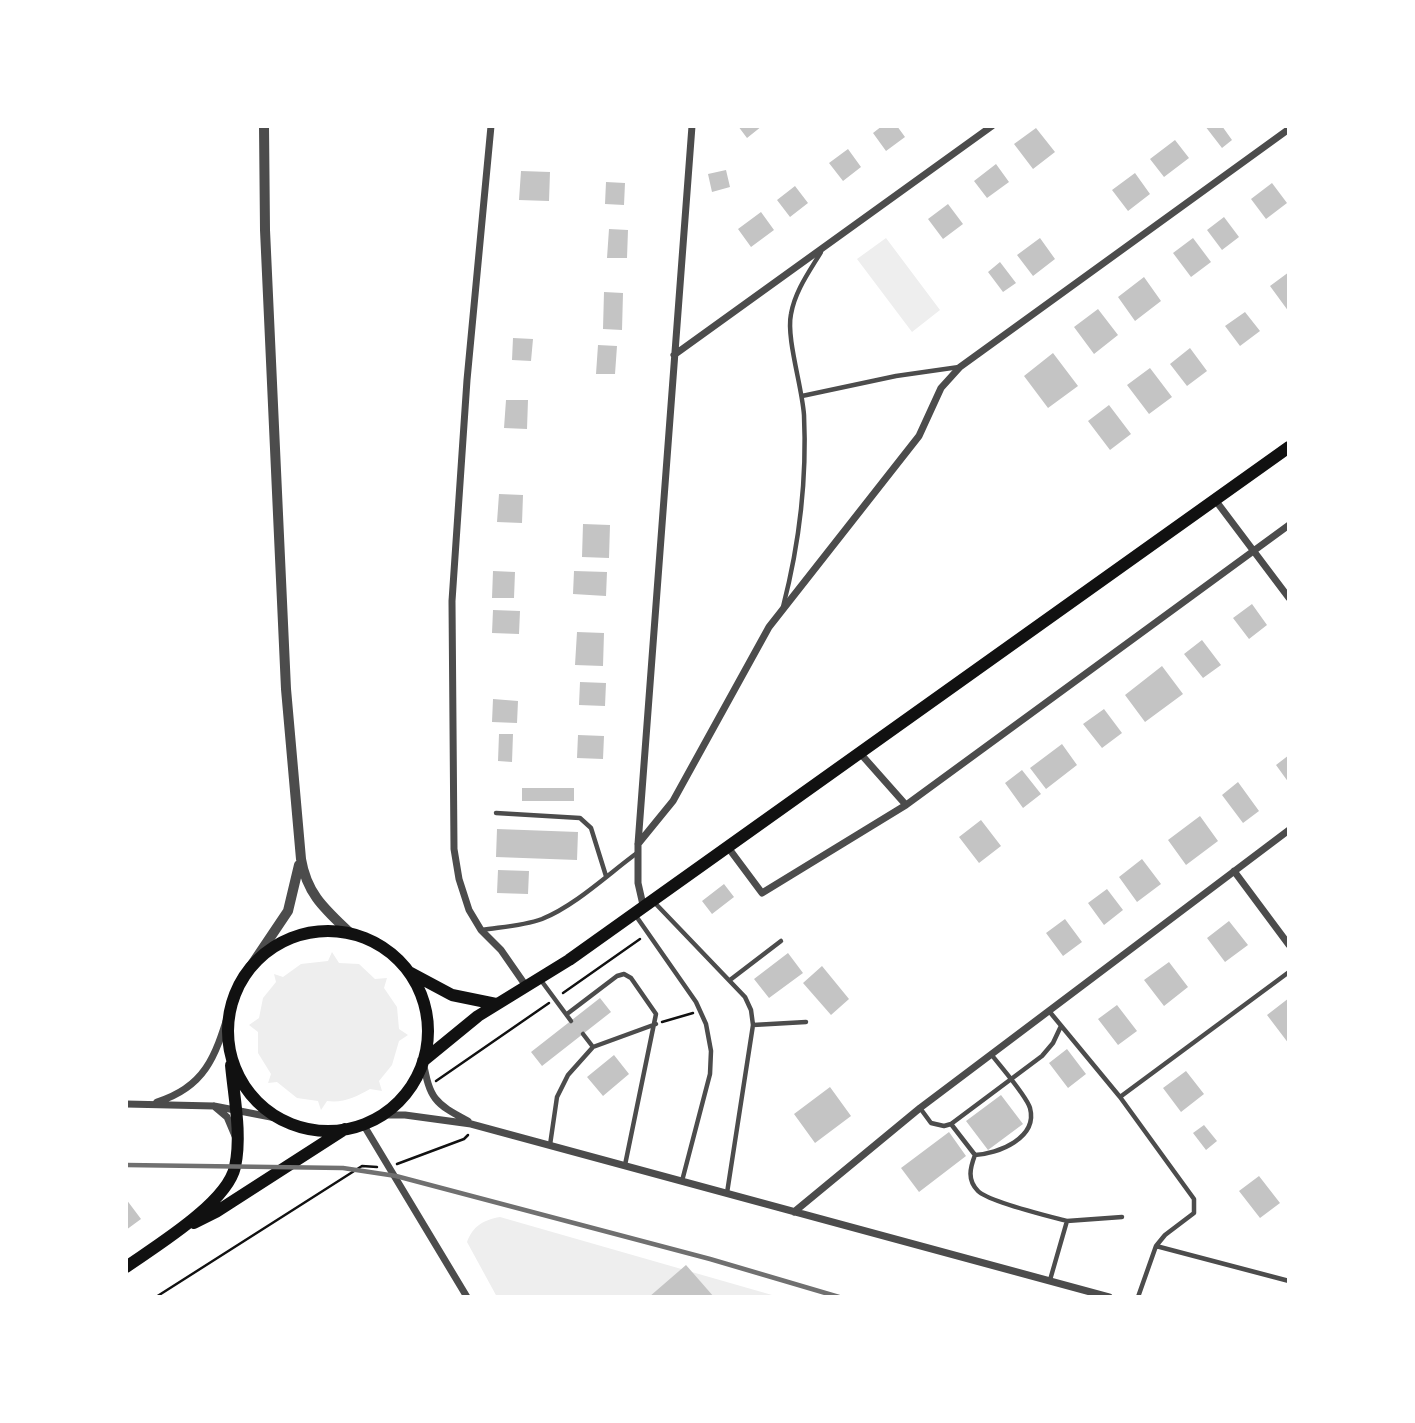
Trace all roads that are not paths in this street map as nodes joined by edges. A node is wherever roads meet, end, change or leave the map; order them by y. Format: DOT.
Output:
graph roads {
  1 [pos="264,126"];
  2 [pos="491,126"];
  3 [pos="692,126"];
  4 [pos="992,126"];
  5 [pos="1289,129"];
  6 [pos="823,248"];
  7 [pos="674,355"];
  8 [pos="960,367"];
  9 [pos="802,396"];
  10 [pos="1289,447"];
  11 [pos="1216,500"];
  12 [pos="1289,525"];
  13 [pos="1254,551"];
  14 [pos="1289,598"];
  15 [pos="781,611"];
  16 [pos="859,752"];
  17 [pos="906,806"];
  18 [pos="496,813"];
  19 [pos="1289,830"];
  20 [pos="727,846"];
  21 [pos="637,848"];
  22 [pos="301,859"];
  23 [pos="1234,871"];
  24 [pos="606,876"];
  25 [pos="643,906"];
  26 [pos="481,930"];
  27 [pos="351,934"];
  28 [pos="781,941"];
  29 [pos="1289,945"];
  30 [pos="408,971"];
  31 [pos="247,972"];
  32 [pos="1289,972"];
  33 [pos="539,979"];
  34 [pos="730,980"];
  35 [pos="526,986"];
  36 [pos="496,1004"];
  37 [pos="1049,1011"];
  38 [pos="229,1012"];
  39 [pos="566,1014"];
  40 [pos="571,1021"];
  41 [pos="806,1022"];
  42 [pos="656,1024"];
  43 [pos="753,1026"];
  44 [pos="1061,1027"];
  45 [pos="583,1034"];
  46 [pos="593,1047"];
  47 [pos="230,1051"];
  48 [pos="991,1054"];
  49 [pos="423,1061"];
  50 [pos="1010,1079"];
  51 [pos="1120,1097"];
  52 [pos="126,1104"];
  53 [pos="150,1104"];
  54 [pos="214,1105"];
  55 [pos="920,1108"];
  56 [pos="236,1109"];
  57 [pos="380,1115"];
  58 [pos="281,1119"];
  59 [pos="363,1124"];
  60 [pos="471,1124"];
  61 [pos="951,1124"];
  62 [pos="346,1129"];
  63 [pos="238,1143"];
  64 [pos="550,1145"];
  65 [pos="975,1155"];
  66 [pos="625,1166"];
  67 [pos="682,1181"];
  68 [pos="727,1193"];
  69 [pos="794,1212"];
  70 [pos="1122,1217"];
  71 [pos="1067,1221"];
  72 [pos="178,1231"];
  73 [pos="1156,1245"];
  74 [pos="126,1267"];
  75 [pos="1049,1281"];
  76 [pos="1289,1282"];
  77 [pos="467,1297"];
  78 [pos="1109,1297"];
  79 [pos="1138,1297"];
  1 -- 22 [label="street"];
  2 -- 26 [label="street"];
  3 -- 7 [label="street"];
  4 -- 6 [label="street"];
  5 -- 8 [label="street"];
  6 -- 7 [label="street"];
  6 -- 9 [label="lane"];
  7 -- 21 [label="street"];
  8 -- 9 [label="lane"];
  8 -- 15 [label="street"];
  9 -- 15 [label="lane"];
  10 -- 11 [label="main road"];
  11 -- 13 [label="street"];
  11 -- 16 [label="main road"];
  12 -- 13 [label="street"];
  13 -- 14 [label="street"];
  13 -- 17 [label="street"];
  15 -- 21 [label="street"];
  16 -- 17 [label="street"];
  16 -- 20 [label="main road"];
  17 -- 20 [label="street"];
  18 -- 24 [label="lane"];
  19 -- 23 [label="street"];
  20 -- 25 [label="main road"];
  21 -- 24 [label="lane"];
  21 -- 25 [label="street"];
  22 -- 27 [label="street"];
  22 -- 31 [label="street"];
  23 -- 29 [label="street"];
  23 -- 37 [label="street"];
  24 -- 26 [label="lane"];
  25 -- 33 [label="main road"];
  25 -- 34 [label="lane"];
  25 -- 67 [label="lane"];
  26 -- 35 [label="street"];
  27 -- 30 [label="main road"];
  27 -- 31 [label="main road"];
  28 -- 34 [label="lane"];
  30 -- 36 [label="main road"];
  30 -- 49 [label="main road"];
  31 -- 38 [label="main road"];
  32 -- 51 [label="lane"];
  33 -- 35 [label="main road"];
  33 -- 39 [label="lane"];
  34 -- 43 [label="lane"];
  35 -- 36 [label="main road"];
  36 -- 49 [label="main road"];
  37 -- 44 [label="lane"];
  37 -- 48 [label="street"];
  38 -- 47 [label="main road"];
  38 -- 53 [label="street"];
  39 -- 40 [label="lane"];
  39 -- 42 [label="lane"];
  41 -- 43 [label="lane"];
  42 -- 46 [label="lane"];
  42 -- 66 [label="lane"];
  43 -- 68 [label="lane"];
  44 -- 50 [label="lane"];
  44 -- 51 [label="lane"];
  45 -- 46 [label="lane"];
  46 -- 64 [label="lane"];
  47 -- 56 [label="main road"];
  47 -- 58 [label="main road"];
  48 -- 50 [label="lane"];
  48 -- 55 [label="street"];
  49 -- 57 [label="main road"];
  49 -- 60 [label="street"];
  50 -- 61 [label="lane"];
  50 -- 65 [label="lane"];
  51 -- 73 [label="lane"];
  52 -- 53 [label="street"];
  53 -- 54 [label="street"];
  54 -- 56 [label="street"];
  54 -- 63 [label="street"];
  55 -- 61 [label="lane"];
  55 -- 69 [label="street"];
  56 -- 58 [label="street"];
  56 -- 63 [label="main road"];
  57 -- 59 [label="main road"];
  57 -- 60 [label="street"];
  58 -- 62 [label="main road"];
  59 -- 62 [label="main road"];
  59 -- 77 [label="street"];
  60 -- 64 [label="street"];
  61 -- 65 [label="lane"];
  62 -- 72 [label="main road"];
  63 -- 72 [label="main road"];
  64 -- 66 [label="street"];
  65 -- 71 [label="lane"];
  66 -- 67 [label="street"];
  67 -- 68 [label="street"];
  68 -- 69 [label="street"];
  69 -- 75 [label="street"];
  70 -- 71 [label="lane"];
  71 -- 75 [label="lane"];
  72 -- 74 [label="main road"];
  73 -- 76 [label="lane"];
  73 -- 79 [label="lane"];
  75 -- 78 [label="street"];
}
